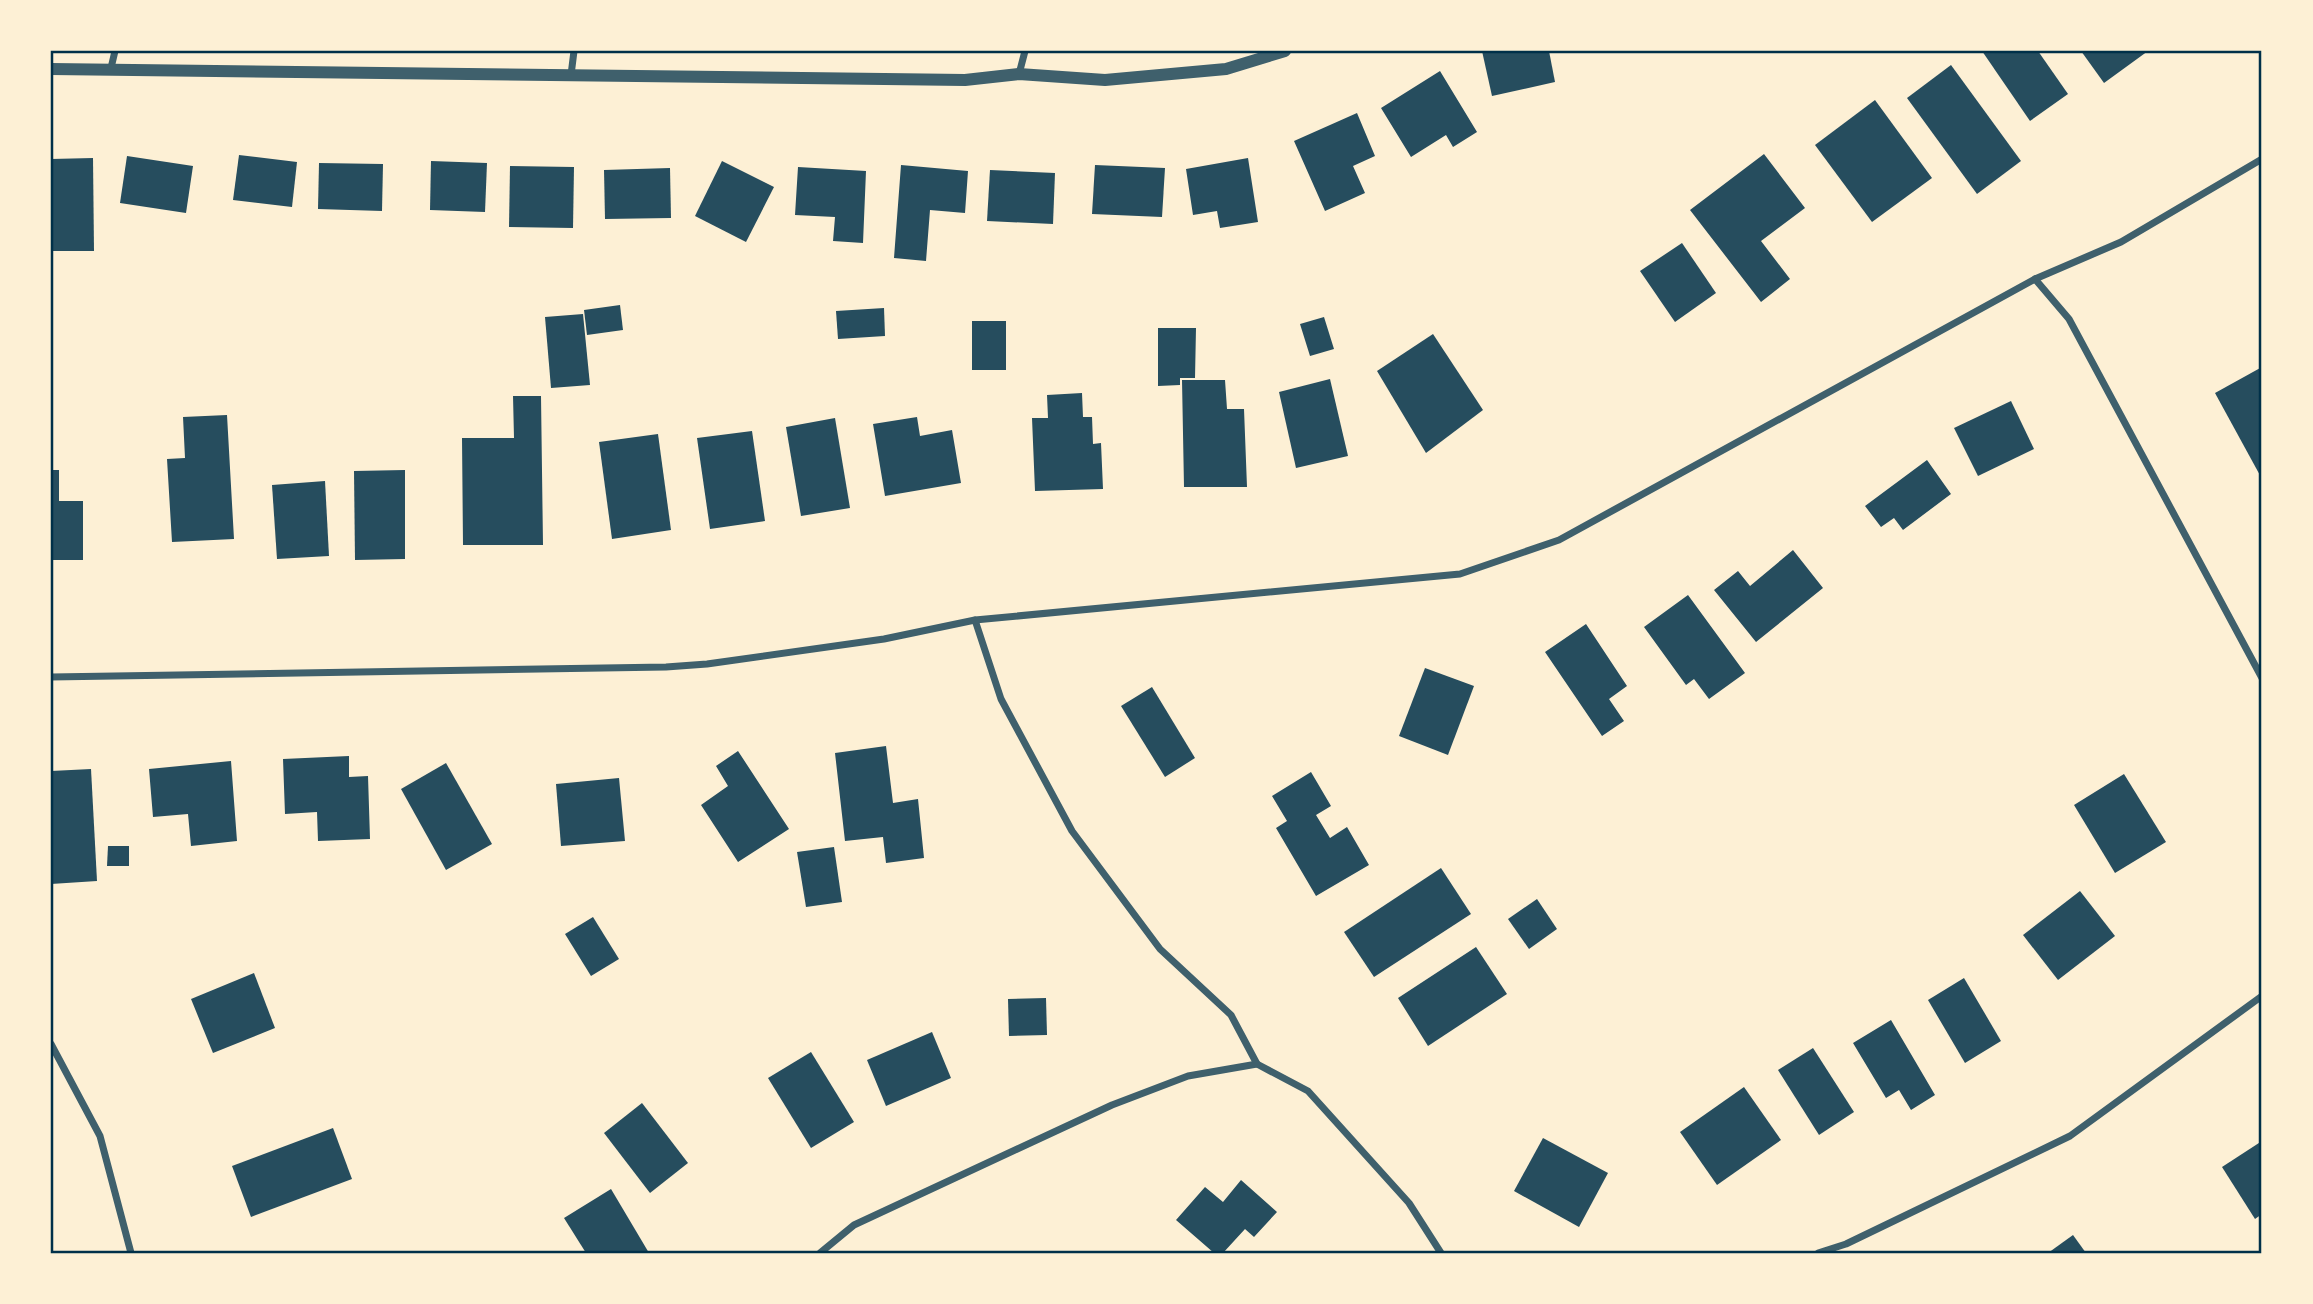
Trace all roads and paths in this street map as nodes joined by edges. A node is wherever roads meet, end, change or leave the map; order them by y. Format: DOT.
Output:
graph roads {
  1 [pos="115,51"];
  2 [pos="574,51"];
  3 [pos="1025,51"];
  4 [pos="1285,51"];
  5 [pos="111,68"];
  6 [pos="51,69"];
  7 [pos="1019,74"];
  8 [pos="571,75"];
  9 [pos="2262,159"];
  10 [pos="2035,279"];
  11 [pos="975,620"];
  12 [pos="51,677"];
  13 [pos="2262,678"];
  14 [pos="2262,996"];
  15 [pos="51,1044"];
  16 [pos="1257,1063"];
  17 [pos="131,1253"];
  18 [pos="820,1253"];
  19 [pos="1441,1253"];
  20 [pos="1818,1253"];
  1 -- 5 [label="street"];
  2 -- 8 [label="street"];
  3 -- 7 [label="street"];
  4 -- 7 [label="street"];
  5 -- 6 [label="street"];
  5 -- 8 [label="street"];
  7 -- 8 [label="street"];
  9 -- 10 [label="street"];
  10 -- 11 [label="street"];
  10 -- 13 [label="street"];
  11 -- 12 [label="street"];
  11 -- 16 [label="street"];
  14 -- 20 [label="street"];
  15 -- 17 [label="street"];
  16 -- 18 [label="street"];
  16 -- 19 [label="street"];
}
